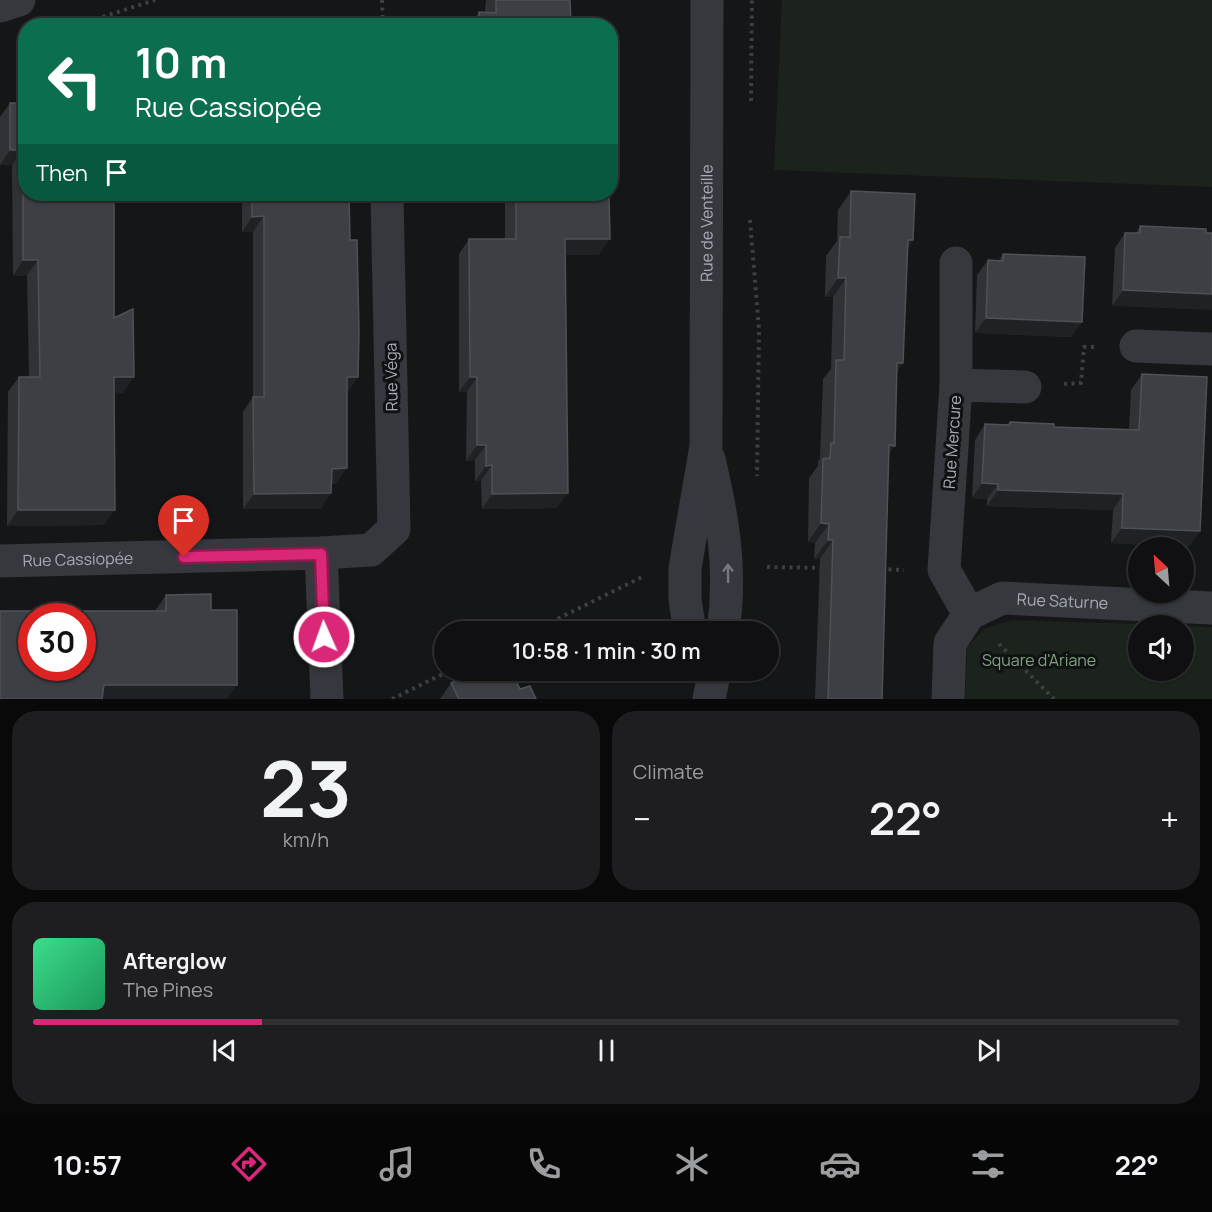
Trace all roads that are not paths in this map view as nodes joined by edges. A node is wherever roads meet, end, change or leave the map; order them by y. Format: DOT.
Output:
graph roads {
  1 [pos="19,0"];
  2 [pos="707,0"];
  3 [pos="0,6"];
  4 [pos="387,201"];
  5 [pos="956,263"];
  6 [pos="1136,346"];
  7 [pos="1212,349"];
  8 [pos="956,385"];
  9 [pos="1025,387"];
  10 [pos="706,446"];
  11 [pos="371,550"];
  12 [pos="321,554"];
  13 [pos="0,561"];
  14 [pos="1212,608"];
  15 [pos="969,614"];
  16 [pos="688,621"];
  17 [pos="724,621"];
  18 [pos="699,681"];
  19 [pos="713,681"];
  20 [pos="327,699"];
  21 [pos="702,699"];
  22 [pos="709,699"];
  23 [pos="948,699"];
  1 -- 3 [label="street"];
  2 -- 10 [label="street, Rue de Venteille"];
  4 -- 11 [label="street, Rue Véga"];
  5 -- 8 [label="street, Rue Mercure"];
  6 -- 7 [label="street"];
  8 -- 9 [label="street"];
  8 -- 15 [label="street, Rue Mercure"];
  10 -- 16 [label="street, Rue de Venteille"];
  17 -- 10 [label="street, Rue de Venteille, one-way"];
  11 -- 12 [label="street, Rue Cassiopée"];
  12 -- 13 [label="street, Rue Cassiopée"];
  12 -- 20 [label="street"];
  14 -- 15 [label="street, Rue Saturne"];
  15 -- 23 [label="street"];
  18 -- 21 [label="street"];
  19 -- 22 [label="street"];
}
